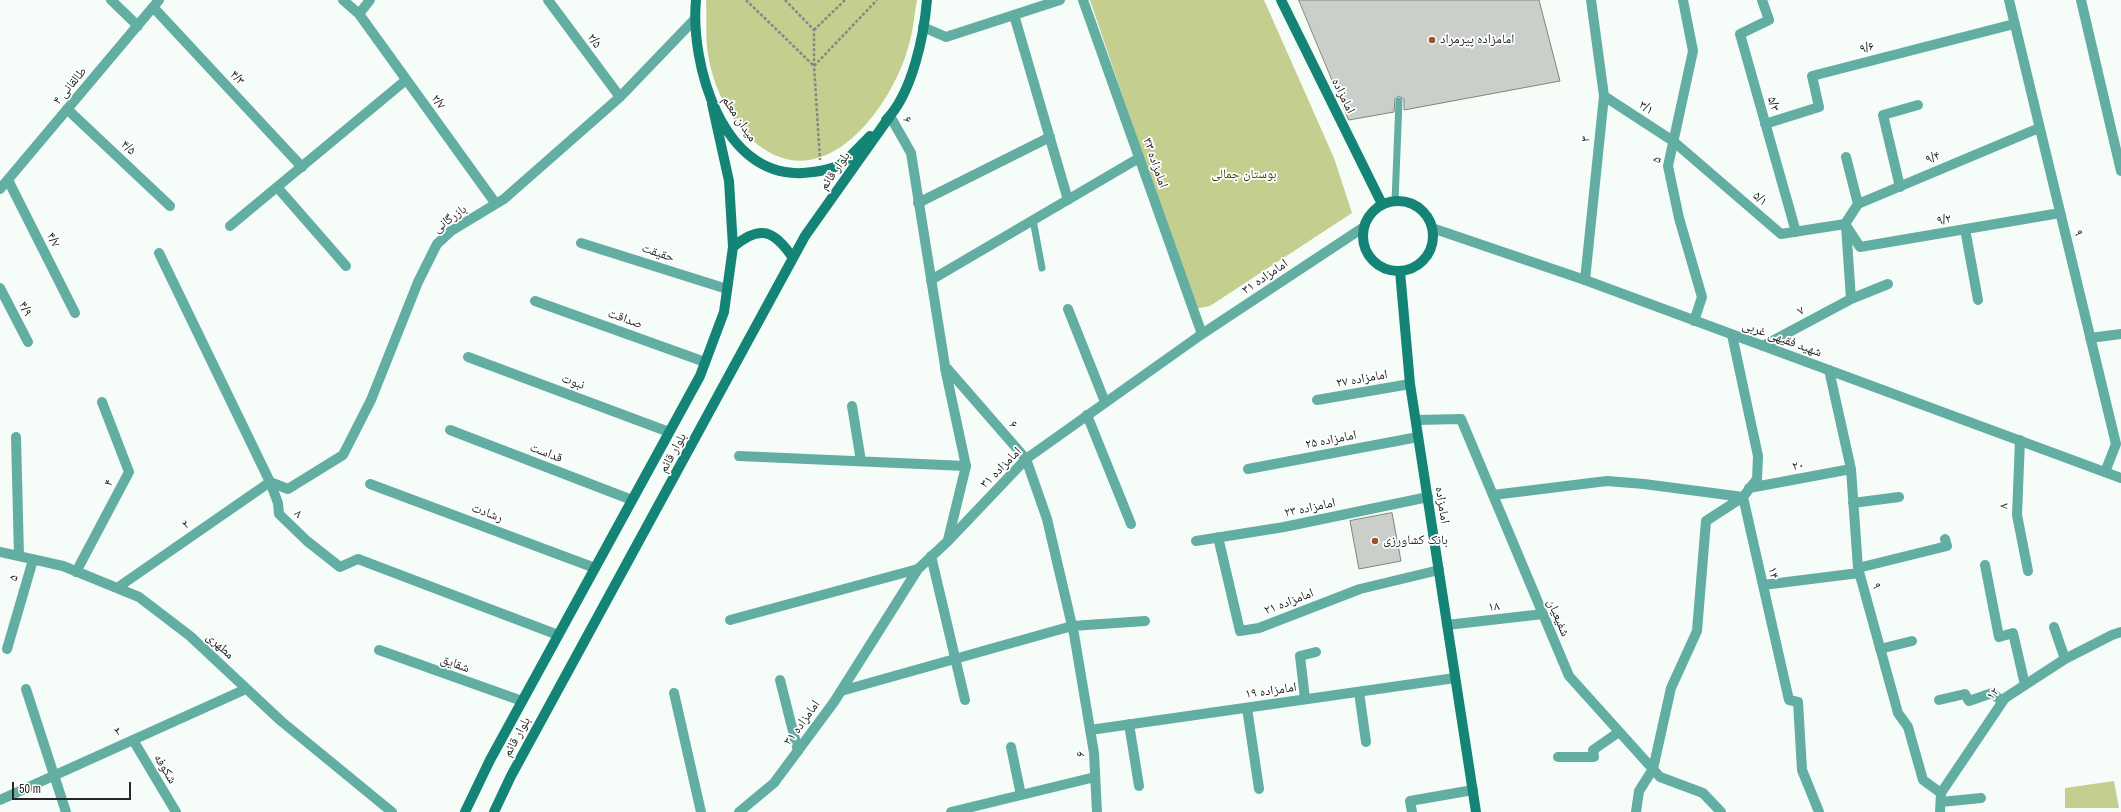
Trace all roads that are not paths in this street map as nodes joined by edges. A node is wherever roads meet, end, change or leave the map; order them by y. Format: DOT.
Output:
graph roads {
  1 [pos="111,0"];
  2 [pos="343,0"];
  3 [pos="370,0"];
  4 [pos="548,0"];
  5 [pos="696,0"];
  6 [pos="927,0"];
  7 [pos="1060,0"];
  8 [pos="1083,0"];
  9 [pos="1281,0"];
  10 [pos="1591,0"];
  11 [pos="1683,0"];
  12 [pos="1762,0"];
  13 [pos="2009,0"];
  14 [pos="2081,0"];
  15 [pos="156,3"];
  16 [pos="359,14"];
  17 [pos="1014,15"];
  18 [pos="694,20"];
  19 [pos="2014,24"];
  20 [pos="138,26"];
  21 [pos="924,27"];
  22 [pos="406,80"];
  23 [pos="1604,96"];
  24 [pos="620,97"];
  25 [pos="1399,101"];
  26 [pos="712,104"];
  27 [pos="1918,105"];
  28 [pos="68,109"];
  29 [pos="890,116"];
  30 [pos="1765,124"];
  31 [pos="2039,128"];
  32 [pos="1050,137"];
  33 [pos="1673,141"];
  34 [pos="1846,157"];
  35 [pos="1139,158"];
  36 [pos="302,166"];
  37 [pos="2121,172"];
  38 [pos="8,180"];
  39 [pos="277,187"];
  40 [pos="1900,187"];
  41 [pos="0,189"];
  42 [pos="1068,200"];
  43 [pos="1395,201"];
  44 [pos="918,203"];
  45 [pos="496,204"];
  46 [pos="1382,204"];
  47 [pos="1858,204"];
  48 [pos="170,206"];
  49 [pos="2060,213"];
  50 [pos="1033,220"];
  51 [pos="1845,224"];
  52 [pos="230,226"];
  53 [pos="1364,227"];
  54 [pos="1432,228"];
  55 [pos="1965,229"];
  56 [pos="1796,232"];
  57 [pos="581,243"];
  58 [pos="733,247"];
  59 [pos="159,253"];
  60 [pos="793,258"];
  61 [pos="346,266"];
  62 [pos="1042,268"];
  63 [pos="1400,271"];
  64 [pos="930,280"];
  65 [pos="1585,280"];
  66 [pos="1888,284"];
  67 [pos="0,288"];
  68 [pos="727,289"];
  69 [pos="1851,300"];
  70 [pos="1978,300"];
  71 [pos="535,301"];
  72 [pos="1068,309"];
  73 [pos="75,313"];
  74 [pos="1694,321"];
  75 [pos="1202,334"];
  76 [pos="2121,334"];
  77 [pos="1732,335"];
  78 [pos="2090,338"];
  79 [pos="28,342"];
  80 [pos="1763,346"];
  81 [pos="468,356"];
  82 [pos="706,362"];
  83 [pos="944,366"];
  84 [pos="1830,370"];
  85 [pos="1410,384"];
  86 [pos="1317,400"];
  87 [pos="102,402"];
  88 [pos="1105,402"];
  89 [pos="852,406"];
  90 [pos="1087,415"];
  91 [pos="1416,420"];
  92 [pos="450,430"];
  93 [pos="669,432"];
  94 [pos="16,437"];
  95 [pos="1418,437"];
  96 [pos="2020,440"];
  97 [pos="739,456"];
  98 [pos="1026,459"];
  99 [pos="862,461"];
  100 [pos="966,466"];
  101 [pos="1248,469"];
  102 [pos="1851,469"];
  103 [pos="2105,472"];
  104 [pos="2121,478"];
  105 [pos="270,482"];
  106 [pos="370,484"];
  107 [pos="1750,488"];
  108 [pos="1493,495"];
  109 [pos="1428,497"];
  110 [pos="1743,497"];
  111 [pos="1899,497"];
  112 [pos="632,500"];
  113 [pos="1853,502"];
  114 [pos="1131,524"];
  115 [pos="1218,537"];
  116 [pos="1945,539"];
  117 [pos="948,541"];
  118 [pos="1196,541"];
  119 [pos="0,552"];
  120 [pos="19,556"];
  121 [pos="932,556"];
  122 [pos="33,560"];
  123 [pos="1985,565"];
  124 [pos="595,568"];
  125 [pos="918,569"];
  126 [pos="1439,570"];
  127 [pos="1858,571"];
  128 [pos="2028,571"];
  129 [pos="76,572"];
  130 [pos="1763,585"];
  131 [pos="118,588"];
  132 [pos="1543,614"];
  133 [pos="730,620"];
  134 [pos="1145,621"];
  135 [pos="1447,625"];
  136 [pos="1072,626"];
  137 [pos="2054,627"];
  138 [pos="2117,633"];
  139 [pos="558,635"];
  140 [pos="1912,641"];
  141 [pos="7,649"];
  142 [pos="1880,649"];
  143 [pos="379,650"];
  144 [pos="1316,652"];
  145 [pos="957,659"];
  146 [pos="2065,659"];
  147 [pos="1455,678"];
  148 [pos="780,680"];
  149 [pos="2025,685"];
  150 [pos="246,689"];
  151 [pos="26,690"];
  152 [pos="841,691"];
  153 [pos="1359,692"];
  154 [pos="674,693"];
  155 [pos="1305,699"];
  156 [pos="965,700"];
  157 [pos="1939,700"];
  158 [pos="2002,701"];
  159 [pos="522,702"];
  160 [pos="1247,708"];
  161 [pos="1130,724"];
  162 [pos="1090,730"];
  163 [pos="1619,732"];
  164 [pos="133,740"];
  165 [pos="1366,742"];
  166 [pos="1012,747"];
  167 [pos="798,751"];
  168 [pos="1558,756"];
  169 [pos="1653,769"];
  170 [pos="54,776"];
  171 [pos="1095,777"];
  172 [pos="1139,786"];
  173 [pos="1259,789"];
  174 [pos="1473,790"];
  175 [pos="1021,795"];
  176 [pos="1981,798"];
  177 [pos="0,800"];
  178 [pos="1940,802"];
  179 [pos="66,812"];
  180 [pos="176,812"];
  181 [pos="392,812"];
  182 [pos="465,812"];
  183 [pos="494,812"];
  184 [pos="701,812"];
  185 [pos="739,812"];
  186 [pos="951,812"];
  187 [pos="1097,812"];
  188 [pos="1412,812"];
  189 [pos="1476,812"];
  190 [pos="1636,812"];
  191 [pos="1721,812"];
  192 [pos="1818,812"];
  1 -- 20 [label="street"];
  2 -- 16 [label="street, ۲/۷"];
  3 -- 16 [label="street"];
  4 -- 24 [label="street, ۲/۵"];
  5 -- 18 [label="main road, میدان معلم"];
  6 -- 21 [label="main road, میدان معلم"];
  7 -- 17 [label="street"];
  8 -- 35 [label="street, امامزاده ۳۳"];
  9 -- 46 [label="main road, امامزاده"];
  10 -- 23 [label="street, ۳"];
  11 -- 33 [label="street, ۵"];
  12 -- 30 [label="street, ۵/۳"];
  13 -- 19 [label="street, ۹"];
  14 -- 37 [label="street"];
  15 -- 20 [label="street, طالقانی ۴"];
  15 -- 36 [label="street, ۴/۳"];
  16 -- 22 [label="street, ۲/۷"];
  17 -- 21 [label="street"];
  17 -- 32 [label="street"];
  18 -- 24 [label="street, بازرگانی"];
  18 -- 26 [label="main road, میدان معلم"];
  19 -- 30 [label="street, ۹/۶"];
  19 -- 31 [label="street, ۹"];
  20 -- 28 [label="street, طالقانی ۴"];
  21 -- 29 [label="main road, میدان معلم"];
  22 -- 36 [label="street"];
  22 -- 45 [label="street, ۲/۷"];
  23 -- 33 [label="street, ۳/۱"];
  23 -- 65 [label="street, ۳"];
  24 -- 45 [label="street, بازرگانی"];
  25 -- 43 [label="lane"];
  26 -- 29 [label="main road, میدان معلم"];
  26 -- 58 [label="main road, بلوار قائم"];
  27 -- 40 [label="street"];
  28 -- 38 [label="street, طالقانی ۴"];
  28 -- 48 [label="street, ۴/۵"];
  29 -- 44 [label="street, ۶"];
  29 -- 60 [label="main road, بلوار قائم"];
  30 -- 56 [label="street, ۵/۳"];
  31 -- 40 [label="street, ۹/۴"];
  31 -- 49 [label="street, ۹"];
  32 -- 42 [label="street"];
  32 -- 44 [label="street"];
  33 -- 56 [label="street, ۵/۱"];
  33 -- 74 [label="street, ۵"];
  34 -- 47 [label="street"];
  35 -- 42 [label="street"];
  35 -- 75 [label="street, امامزاده ۳۳"];
  36 -- 39 [label="street"];
  38 -- 41 [label="street, طالقانی ۴"];
  38 -- 73 [label="street, ۴/۷"];
  39 -- 52 [label="street"];
  39 -- 61 [label="street"];
  40 -- 47 [label="street, ۹/۴"];
  42 -- 50 [label="street"];
  43 -- 46 [label="main road"];
  43 -- 54 [label="main road"];
  44 -- 64 [label="street, ۶"];
  45 -- 105 [label="street, بازرگانی"];
  46 -- 53 [label="main road"];
  47 -- 51 [label="street"];
  49 -- 55 [label="street, ۹/۲"];
  49 -- 78 [label="street, ۹"];
  50 -- 62 [label="lane"];
  50 -- 64 [label="street"];
  51 -- 55 [label="street, ۹/۲"];
  51 -- 56 [label="street, ۵/۱"];
  51 -- 69 [label="street"];
  53 -- 63 [label="main road"];
  53 -- 75 [label="street, امامزاده ۳۱"];
  54 -- 63 [label="main road"];
  54 -- 65 [label="street, شهید فقیهی غربی"];
  55 -- 70 [label="street"];
  57 -- 68 [label="street, حقیقت"];
  58 -- 60 [label="main road"];
  58 -- 68 [label="main road, بلوار قائم"];
  59 -- 105 [label="street, ۸"];
  60 -- 183 [label="main road, بلوار قائم"];
  63 -- 85 [label="main road, امامزاده"];
  64 -- 83 [label="street, ۶"];
  65 -- 74 [label="street, شهید فقیهی غربی"];
  66 -- 69 [label="street, ۷"];
  67 -- 79 [label="street, ۴/۹"];
  68 -- 82 [label="main road, بلوار قائم"];
  69 -- 80 [label="street, ۷"];
  71 -- 82 [label="street, صداقت"];
  72 -- 88 [label="street"];
  74 -- 77 [label="street, شهید فقیهی غربی"];
  75 -- 88 [label="street, امامزاده ۳۱"];
  76 -- 78 [label="street"];
  77 -- 80 [label="street, شهید فقیهی غربی"];
  77 -- 107 [label="street"];
  78 -- 103 [label="street, ۹"];
  80 -- 84 [label="street, شهید فقیهی غربی"];
  81 -- 93 [label="street, نبوت"];
  82 -- 93 [label="main road, بلوار قائم"];
  83 -- 98 [label="street, ۶"];
  83 -- 100 [label="street"];
  84 -- 96 [label="street, شهید فقیهی غربی"];
  84 -- 102 [label="street, ۹"];
  85 -- 86 [label="street, امامزاده ۲۷"];
  85 -- 91 [label="main road, امامزاده"];
  87 -- 129 [label="street, ۴"];
  88 -- 90 [label="street, امامزاده ۳۱"];
  89 -- 99 [label="street"];
  90 -- 98 [label="street, امامزاده ۳۱"];
  90 -- 114 [label="street"];
  91 -- 95 [label="main road, امامزاده"];
  91 -- 108 [label="street, شفیعیان"];
  92 -- 112 [label="street, قداست"];
  93 -- 112 [label="main road, بلوار قائم"];
  94 -- 120 [label="street"];
  95 -- 101 [label="street, امامزاده ۲۵"];
  95 -- 109 [label="main road, امامزاده"];
  96 -- 103 [label="street, شهید فقیهی غربی"];
  96 -- 128 [label="street, ۸"];
  97 -- 99 [label="street"];
  98 -- 117 [label="street, امامزاده ۳۱"];
  98 -- 136 [label="street, ۶"];
  99 -- 100 [label="street"];
  100 -- 117 [label="street"];
  102 -- 107 [label="street, ۲۰"];
  102 -- 113 [label="street, ۹"];
  103 -- 104 [label="street, شهید فقیهی غربی"];
  105 -- 131 [label="street, ۲"];
  105 -- 139 [label="street, ۸"];
  106 -- 124 [label="street, رشادت"];
  107 -- 110 [label="street"];
  108 -- 110 [label="street"];
  108 -- 132 [label="street, شفیعیان"];
  109 -- 115 [label="street, امامزاده ۲۳"];
  109 -- 126 [label="main road, امامزاده"];
  110 -- 130 [label="street, ۱۴"];
  110 -- 169 [label="street"];
  111 -- 113 [label="street"];
  112 -- 124 [label="main road, بلوار قائم"];
  113 -- 127 [label="street, ۹"];
  115 -- 118 [label="street, امامزاده ۲۳"];
  115 -- 126 [label="street, امامزاده ۲۱"];
  116 -- 127 [label="street"];
  117 -- 121 [label="street, امامزاده ۳۱"];
  119 -- 120 [label="street, مطهری"];
  120 -- 122 [label="street, مطهری"];
  121 -- 125 [label="street, امامزاده ۳۱"];
  121 -- 145 [label="street"];
  122 -- 129 [label="street, مطهری"];
  122 -- 141 [label="street, ۵"];
  123 -- 149 [label="street"];
  124 -- 139 [label="main road, بلوار قائم"];
  125 -- 133 [label="street"];
  125 -- 152 [label="street, امامزاده ۳۱"];
  126 -- 135 [label="main road, امامزاده"];
  127 -- 130 [label="street"];
  127 -- 142 [label="street, ۹"];
  129 -- 131 [label="street, مطهری"];
  130 -- 192 [label="street, ۱۴"];
  131 -- 150 [label="street, مطهری"];
  132 -- 135 [label="street, ۱۸"];
  132 -- 163 [label="street, شفیعیان"];
  134 -- 136 [label="street"];
  135 -- 147 [label="main road, امامزاده"];
  136 -- 145 [label="street"];
  136 -- 162 [label="street, ۶"];
  137 -- 146 [label="street"];
  138 -- 146 [label="street, ۱۲"];
  139 -- 159 [label="main road, بلوار قائم"];
  140 -- 142 [label="street"];
  142 -- 178 [label="street, ۹"];
  143 -- 159 [label="street, شقایق"];
  144 -- 155 [label="street"];
  145 -- 152 [label="street"];
  145 -- 156 [label="street"];
  146 -- 149 [label="street, ۱۲"];
  147 -- 153 [label="street, امامزاده ۱۹"];
  147 -- 174 [label="main road, امامزاده"];
  148 -- 167 [label="street"];
  149 -- 158 [label="street, ۱۲"];
  150 -- 164 [label="street, ۳"];
  150 -- 181 [label="street, مطهری"];
  151 -- 170 [label="street"];
  152 -- 167 [label="street, امامزاده ۳۱"];
  153 -- 155 [label="street, امامزاده ۱۹"];
  153 -- 165 [label="street"];
  154 -- 184 [label="street"];
  155 -- 160 [label="street, امامزاده ۱۹"];
  157 -- 158 [label="street"];
  158 -- 178 [label="street, ۱۲"];
  159 -- 182 [label="main road, بلوار قائم"];
  160 -- 161 [label="street, امامزاده ۱۹"];
  160 -- 173 [label="street"];
  161 -- 162 [label="street, امامزاده ۱۹"];
  161 -- 172 [label="street"];
  162 -- 171 [label="street, ۶"];
  163 -- 168 [label="street"];
  163 -- 169 [label="street, شفیعیان"];
  164 -- 170 [label="street, ۳"];
  164 -- 180 [label="street, شکوفه"];
  166 -- 175 [label="street"];
  167 -- 185 [label="street, امامزاده ۳۱"];
  169 -- 190 [label="street"];
  169 -- 191 [label="street, شفیعیان"];
  170 -- 177 [label="street, ۳"];
  170 -- 179 [label="street"];
  171 -- 175 [label="street"];
  171 -- 187 [label="street, ۶"];
  174 -- 188 [label="street"];
  174 -- 189 [label="main road, امامزاده"];
  175 -- 186 [label="street"];
  176 -- 178 [label="street"];
}
